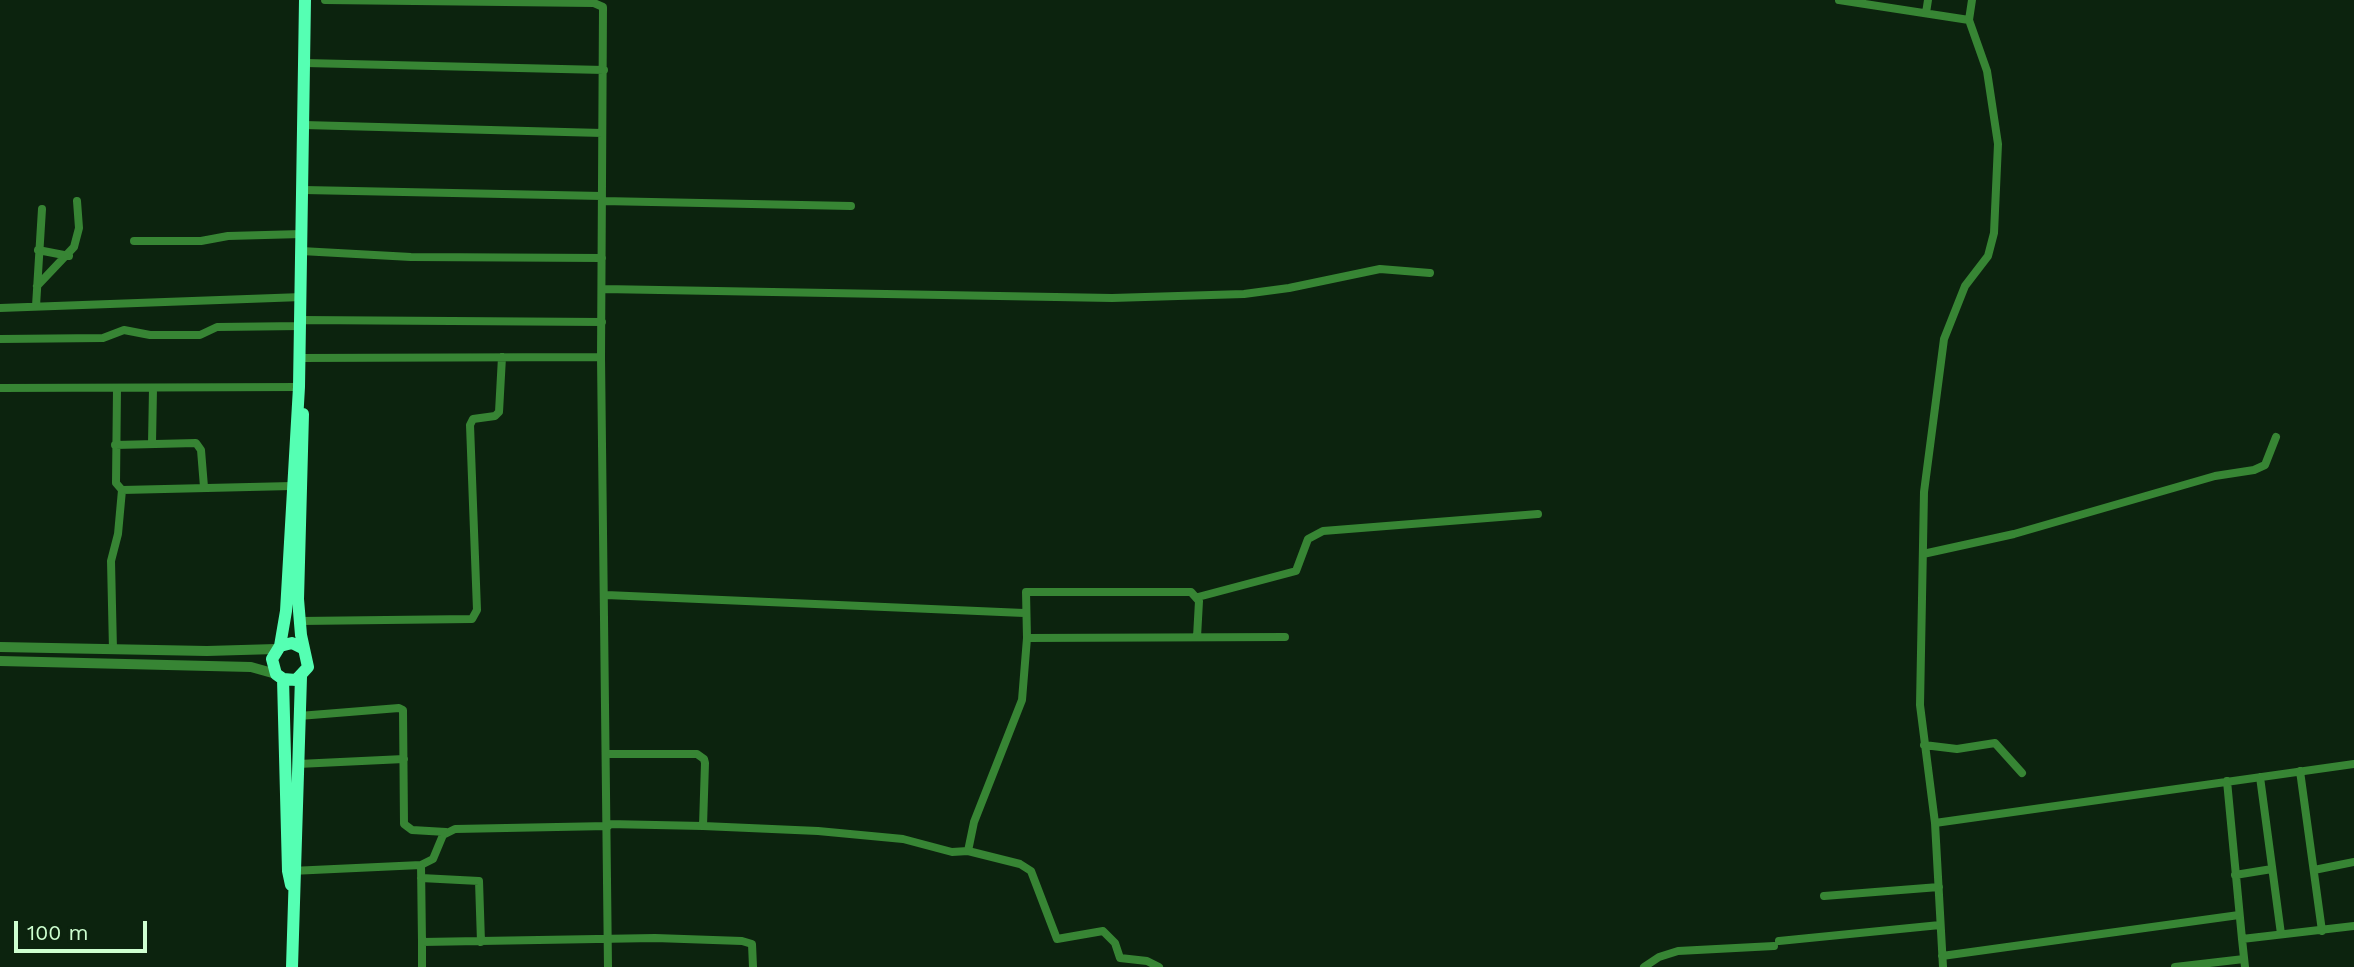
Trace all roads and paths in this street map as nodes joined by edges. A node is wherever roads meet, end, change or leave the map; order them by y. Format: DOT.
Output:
graph roads {
  1 [pos="305,0"];
  2 [pos="326,0"];
  3 [pos="1839,0"];
  4 [pos="1928,0"];
  5 [pos="1972,0"];
  6 [pos="1880,3"];
  7 [pos="1926,13"];
  8 [pos="1969,20"];
  9 [pos="305,63"];
  10 [pos="604,70"];
  11 [pos="304,125"];
  12 [pos="602,133"];
  13 [pos="304,190"];
  14 [pos="602,198"];
  15 [pos="77,201"];
  16 [pos="851,206"];
  17 [pos="41,209"];
  18 [pos="302,234"];
  19 [pos="134,241"];
  20 [pos="38,250"];
  21 [pos="302,251"];
  22 [pos="69,256"];
  23 [pos="602,258"];
  24 [pos="1430,272"];
  25 [pos="37,286"];
  26 [pos="603,289"];
  27 [pos="302,297"];
  28 [pos="36,306"];
  29 [pos="0,307"];
  30 [pos="602,322"];
  31 [pos="301,323"];
  32 [pos="0,339"];
  33 [pos="601,357"];
  34 [pos="300,358"];
  35 [pos="502,358"];
  36 [pos="299,387"];
  37 [pos="0,388"];
  38 [pos="117,389"];
  39 [pos="153,389"];
  40 [pos="2276,437"];
  41 [pos="152,443"];
  42 [pos="114,445"];
  43 [pos="292,486"];
  44 [pos="204,487"];
  45 [pos="122,490"];
  46 [pos="1538,514"];
  47 [pos="1923,554"];
  48 [pos="606,595"];
  49 [pos="1198,597"];
  50 [pos="1024,613"];
  51 [pos="300,621"];
  52 [pos="1198,637"];
  53 [pos="1027,638"];
  54 [pos="1285,638"];
  55 [pos="0,646"];
  56 [pos="278,648"];
  57 [pos="304,649"];
  58 [pos="113,650"];
  59 [pos="0,661"];
  60 [pos="279,676"];
  61 [pos="301,677"];
  62 [pos="299,716"];
  63 [pos="1924,745"];
  64 [pos="606,754"];
  65 [pos="404,759"];
  66 [pos="298,764"];
  67 [pos="2354,764"];
  68 [pos="2300,771"];
  69 [pos="2022,773"];
  70 [pos="2260,777"];
  71 [pos="2227,781"];
  72 [pos="1935,823"];
  73 [pos="608,825"];
  74 [pos="703,826"];
  75 [pos="446,832"];
  76 [pos="968,851"];
  77 [pos="2354,862"];
  78 [pos="421,865"];
  79 [pos="2272,869"];
  80 [pos="2314,870"];
  81 [pos="293,871"];
  82 [pos="2235,875"];
  83 [pos="421,878"];
  84 [pos="1939,887"];
  85 [pos="1824,897"];
  86 [pos="2239,915"];
  87 [pos="1940,925"];
  88 [pos="2354,926"];
  89 [pos="2322,931"];
  90 [pos="2281,934"];
  91 [pos="2242,939"];
  92 [pos="608,940"];
  93 [pos="422,942"];
  94 [pos="481,942"];
  95 [pos="1942,956"];
  96 [pos="2245,963"];
  97 [pos="292,967"];
  98 [pos="422,967"];
  99 [pos="608,967"];
  100 [pos="753,967"];
  101 [pos="1159,967"];
  102 [pos="1644,967"];
  103 [pos="1943,967"];
  104 [pos="2175,967"];
  1 -- 9 [label="main road"];
  2 -- 10 [label="street"];
  3 -- 6 [label="street"];
  4 -- 7 [label="street"];
  5 -- 8 [label="street"];
  6 -- 7 [label="street"];
  7 -- 8 [label="street"];
  8 -- 47 [label="street"];
  9 -- 10 [label="street"];
  9 -- 11 [label="main road"];
  10 -- 12 [label="street"];
  11 -- 12 [label="street"];
  11 -- 13 [label="main road"];
  12 -- 14 [label="street"];
  13 -- 14 [label="street"];
  13 -- 18 [label="main road"];
  14 -- 16 [label="street"];
  14 -- 23 [label="street"];
  15 -- 22 [label="street"];
  17 -- 20 [label="street"];
  18 -- 19 [label="street"];
  18 -- 21 [label="main road"];
  20 -- 22 [label="street"];
  20 -- 25 [label="street"];
  21 -- 23 [label="street"];
  21 -- 27 [label="main road"];
  22 -- 25 [label="street"];
  23 -- 26 [label="street"];
  24 -- 26 [label="street"];
  25 -- 28 [label="street"];
  26 -- 30 [label="street"];
  27 -- 28 [label="street"];
  27 -- 31 [label="main road"];
  28 -- 29 [label="street"];
  30 -- 31 [label="street"];
  30 -- 33 [label="street"];
  31 -- 32 [label="street"];
  31 -- 34 [label="main road"];
  33 -- 35 [label="street"];
  33 -- 48 [label="street"];
  34 -- 35 [label="street"];
  34 -- 36 [label="main road"];
  35 -- 51 [label="street"];
  36 -- 39 [label="street"];
  36 -- 43 [label="main road"];
  36 -- 51 [label="main road"];
  37 -- 38 [label="street"];
  38 -- 39 [label="street"];
  38 -- 42 [label="street"];
  39 -- 41 [label="street"];
  40 -- 47 [label="street"];
  41 -- 42 [label="street"];
  41 -- 44 [label="street"];
  42 -- 45 [label="street"];
  43 -- 44 [label="street"];
  43 -- 56 [label="main road"];
  44 -- 45 [label="street"];
  45 -- 58 [label="street"];
  46 -- 49 [label="street"];
  47 -- 63 [label="street"];
  48 -- 50 [label="street"];
  48 -- 64 [label="street"];
  49 -- 50 [label="street"];
  49 -- 52 [label="street"];
  50 -- 53 [label="street"];
  51 -- 57 [label="main road"];
  52 -- 53 [label="street"];
  52 -- 54 [label="street"];
  53 -- 76 [label="street"];
  55 -- 58 [label="street"];
  56 -- 57 [label="main road"];
  56 -- 58 [label="street"];
  56 -- 60 [label="main road"];
  57 -- 61 [label="main road"];
  59 -- 60 [label="street"];
  60 -- 61 [label="main road"];
  60 -- 81 [label="main road"];
  61 -- 62 [label="main road"];
  62 -- 65 [label="street"];
  62 -- 66 [label="main road"];
  63 -- 69 [label="street"];
  63 -- 72 [label="street"];
  64 -- 73 [label="street"];
  64 -- 74 [label="street"];
  65 -- 66 [label="street"];
  65 -- 75 [label="street"];
  66 -- 81 [label="main road"];
  67 -- 68 [label="street"];
  68 -- 70 [label="street"];
  68 -- 80 [label="street"];
  70 -- 71 [label="street"];
  70 -- 79 [label="street"];
  71 -- 72 [label="street"];
  71 -- 82 [label="street"];
  72 -- 84 [label="street"];
  73 -- 74 [label="street"];
  73 -- 75 [label="street"];
  73 -- 92 [label="street"];
  74 -- 76 [label="street"];
  75 -- 78 [label="street"];
  76 -- 101 [label="street"];
  77 -- 80 [label="street"];
  78 -- 81 [label="street"];
  78 -- 83 [label="street"];
  79 -- 82 [label="street"];
  79 -- 90 [label="street"];
  80 -- 89 [label="street"];
  81 -- 97 [label="main road"];
  82 -- 86 [label="street"];
  83 -- 93 [label="street"];
  83 -- 94 [label="street"];
  84 -- 85 [label="street"];
  84 -- 87 [label="street"];
  86 -- 91 [label="street"];
  86 -- 95 [label="street"];
  87 -- 95 [label="street"];
  87 -- 102 [label="street"];
  88 -- 89 [label="street"];
  89 -- 90 [label="street"];
  90 -- 91 [label="street"];
  91 -- 96 [label="street"];
  92 -- 94 [label="street"];
  92 -- 99 [label="street"];
  92 -- 100 [label="street"];
  93 -- 94 [label="street"];
  93 -- 98 [label="street"];
  95 -- 103 [label="street"];
  96 -- 104 [label="street"];
}
